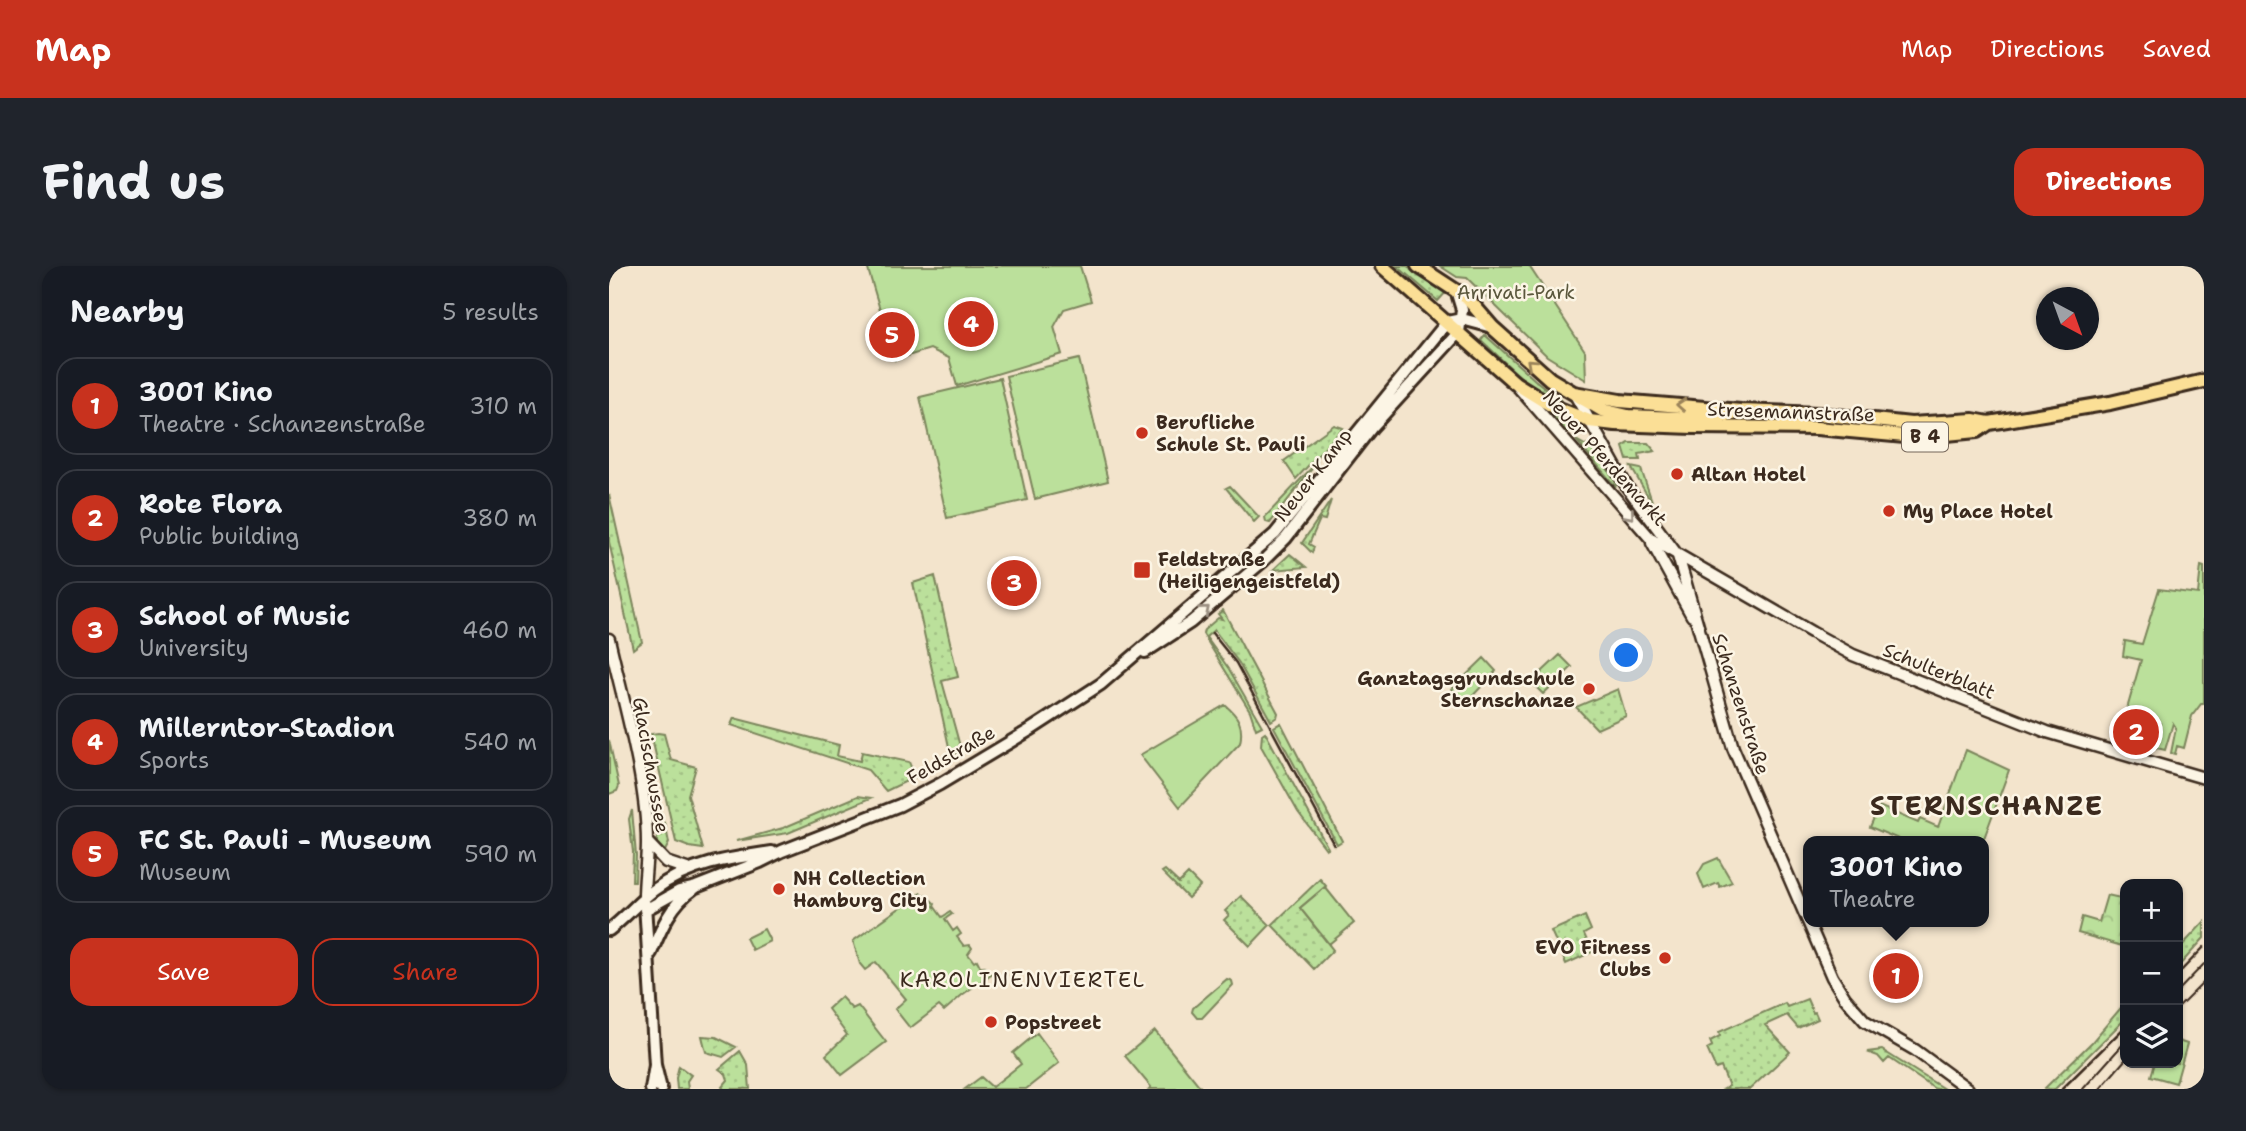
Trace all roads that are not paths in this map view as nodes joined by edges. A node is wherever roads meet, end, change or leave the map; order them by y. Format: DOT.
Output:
graph roads {
  1 [pos="1382,266"];
  2 [pos="1418,266"];
  3 [pos="1456,290"];
  4 [pos="1447,321"];
  5 [pos="1460,325"];
  6 [pos="1492,327"];
  7 [pos="2204,381"];
  8 [pos="1515,383"];
  9 [pos="1574,393"];
  10 [pos="1589,421"];
  11 [pos="1989,423"];
  12 [pos="1651,539"];
  13 [pos="1678,556"];
  14 [pos="1179,623"];
  15 [pos="1696,624"];
  16 [pos="609,639"];
  17 [pos="2204,778"];
  18 [pos="647,842"];
  19 [pos="782,851"];
  20 [pos="690,870"];
  21 [pos="696,887"];
  22 [pos="645,904"];
  23 [pos="1803,910"];
  24 [pos="1810,927"];
  25 [pos="609,930"];
  26 [pos="650,956"];
  27 [pos="655,1065"];
  28 [pos="651,1089"];
  29 [pos="661,1089"];
  30 [pos="1968,1089"];
  1 -- 4 [label="main road, Neuer Pferdemarkt / B 4"];
  2 -- 3 [label="main road, Neuer Pferdemarkt / B 4"];
  3 -- 5 [label="main road"];
  3 -- 6 [label="main road, Neuer Pferdemarkt / B 4"];
  4 -- 5 [label="main road, Neuer Pferdemarkt / B 4"];
  4 -- 14 [label="main road, Neuer Kamp"];
  5 -- 6 [label="main road, Neuer Pferdemarkt"];
  5 -- 8 [label="main road, Neuer Pferdemarkt / B 4"];
  14 -- 5 [label="main road, Neuer Kamp, one-way"];
  9 -- 6 [label="main road, Neuer Pferdemarkt / B 4, one-way"];
  7 -- 11 [label="main road, Stresemannstraße / B 4"];
  8 -- 10 [label="main road, Neuer Pferdemarkt / B 4"];
  8 -- 12 [label="street, Neuer Pferdemarkt, one-way"];
  9 -- 10 [label="street, Neuer Pferdemarkt"];
  11 -- 9 [label="main road, Stresemannstraße / B 4, one-way"];
  10 -- 11 [label="main road, Stresemannstraße / B 4"];
  10 -- 13 [label="street, Neuer Pferdemarkt"];
  12 -- 13 [label="street, Neuer Pferdemarkt"];
  12 -- 15 [label="street, Schanzenstraße"];
  13 -- 15 [label="street, Schanzenstraße"];
  13 -- 17 [label="street, Schulterblatt"];
  14 -- 19 [label="main road, Feldstraße"];
  15 -- 23 [label="street, Schanzenstraße"];
  16 -- 18 [label="street, Glacischaussee"];
  18 -- 20 [label="street"];
  18 -- 22 [label="street, Glacischaussee"];
  19 -- 20 [label="main road, Feldstraße"];
  19 -- 21 [label="main road, Feldstraße"];
  20 -- 22 [label="main road, Feldstraße"];
  21 -- 22 [label="main road, Feldstraße"];
  21 -- 26 [label="main road"];
  22 -- 25 [label="main road"];
  22 -- 26 [label="main road"];
  24 -- 30 [label="street, Schanzenstraße"];
  26 -- 27 [label="main road"];
  27 -- 28 [label="main road"];
  27 -- 29 [label="main road"];
}
